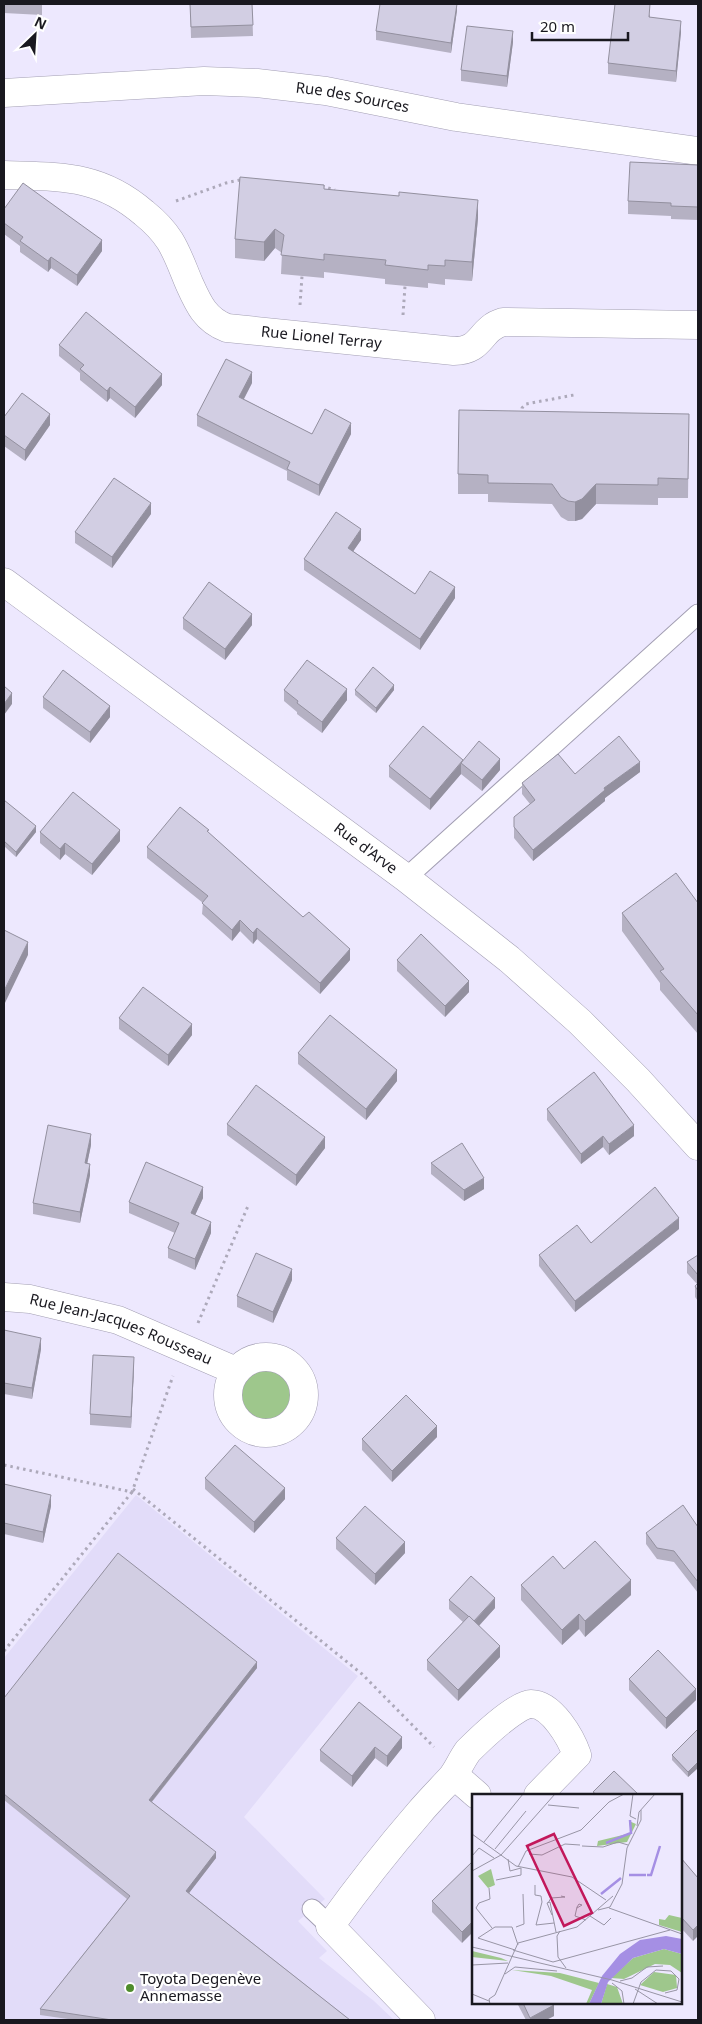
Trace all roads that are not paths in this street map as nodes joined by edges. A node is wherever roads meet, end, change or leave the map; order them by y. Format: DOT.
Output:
graph roads {
  1 [pos="4,93"];
  2 [pos="698,151"];
  3 [pos="4,176"];
  4 [pos="698,325"];
  5 [pos="4,582"];
  6 [pos="698,614"];
  7 [pos="406,878"];
  8 [pos="698,1146"];
  9 [pos="4,1297"];
  10 [pos="236,1371"];
  11 [pos="455,1772"];
  12 [pos="476,1794"];
  13 [pos="539,1794"];
  14 [pos="421,2020"];
  1 -- 2 [label="street, Rue des Sources"];
  3 -- 4 [label="street, Rue Lionel Terray"];
  5 -- 7 [label="street, Rue d'Arve"];
  6 -- 7 [label="lane"];
  7 -- 8 [label="street, Rue d'Arve"];
  9 -- 10 [label="street, Rue Jean-Jacques Rousseau"];
  11 -- 12 [label="street"];
  11 -- 13 [label="street"];
  11 -- 14 [label="street"];
}
